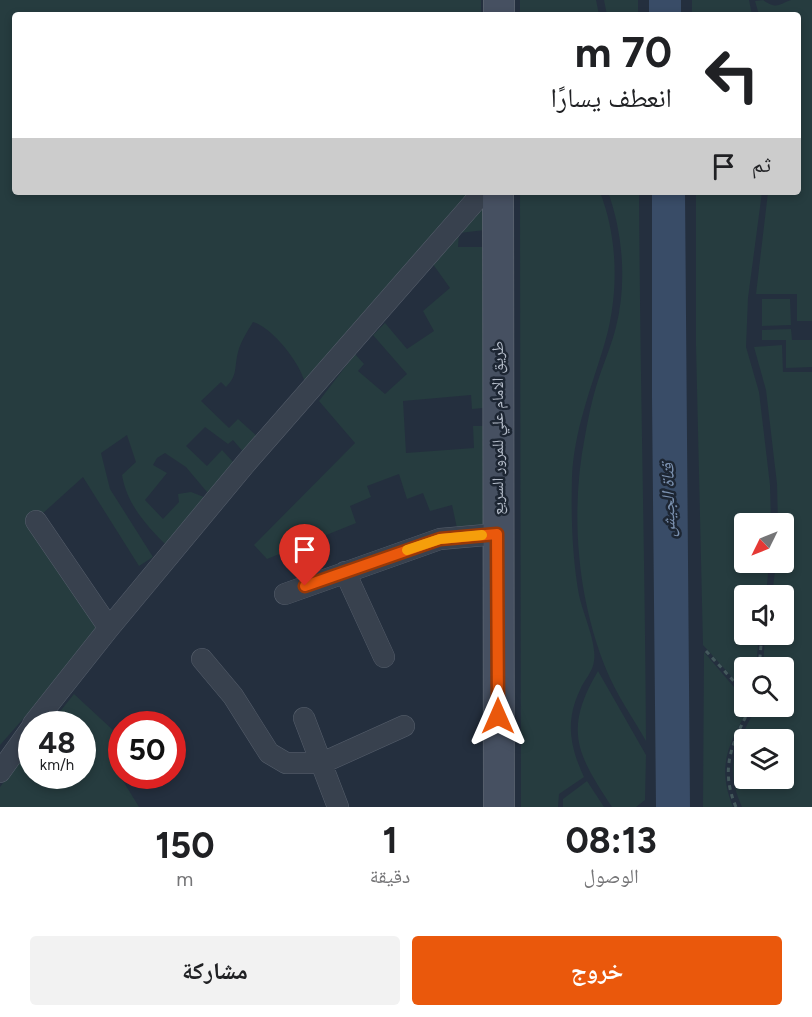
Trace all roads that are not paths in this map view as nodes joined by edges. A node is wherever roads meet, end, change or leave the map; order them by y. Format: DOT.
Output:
graph roads {
  1 [pos="480,195"];
  2 [pos="498,195"];
  3 [pos="36,521"];
  4 [pos="497,534"];
  5 [pos="345,572"];
  6 [pos="285,594"];
  7 [pos="110,628"];
  8 [pos="384,657"];
  9 [pos="202,659"];
  10 [pos="44,711"];
  11 [pos="304,718"];
  12 [pos="404,726"];
  13 [pos="18,746"];
  14 [pos="322,763"];
  15 [pos="0,772"];
  16 [pos="338,807"];
  17 [pos="499,807"];
  1 -- 7 [label="street"];
  2 -- 4 [label="main road, طريق الامام علي للمرور السريع"];
  3 -- 7 [label="street"];
  4 -- 5 [label="street"];
  4 -- 17 [label="main road, طريق الامام علي للمرور السريع"];
  5 -- 6 [label="street"];
  5 -- 8 [label="street"];
  7 -- 10 [label="street"];
  9 -- 14 [label="street"];
  11 -- 14 [label="street"];
  12 -- 14 [label="street"];
  13 -- 15 [label="street"];
  14 -- 16 [label="street"];
}
